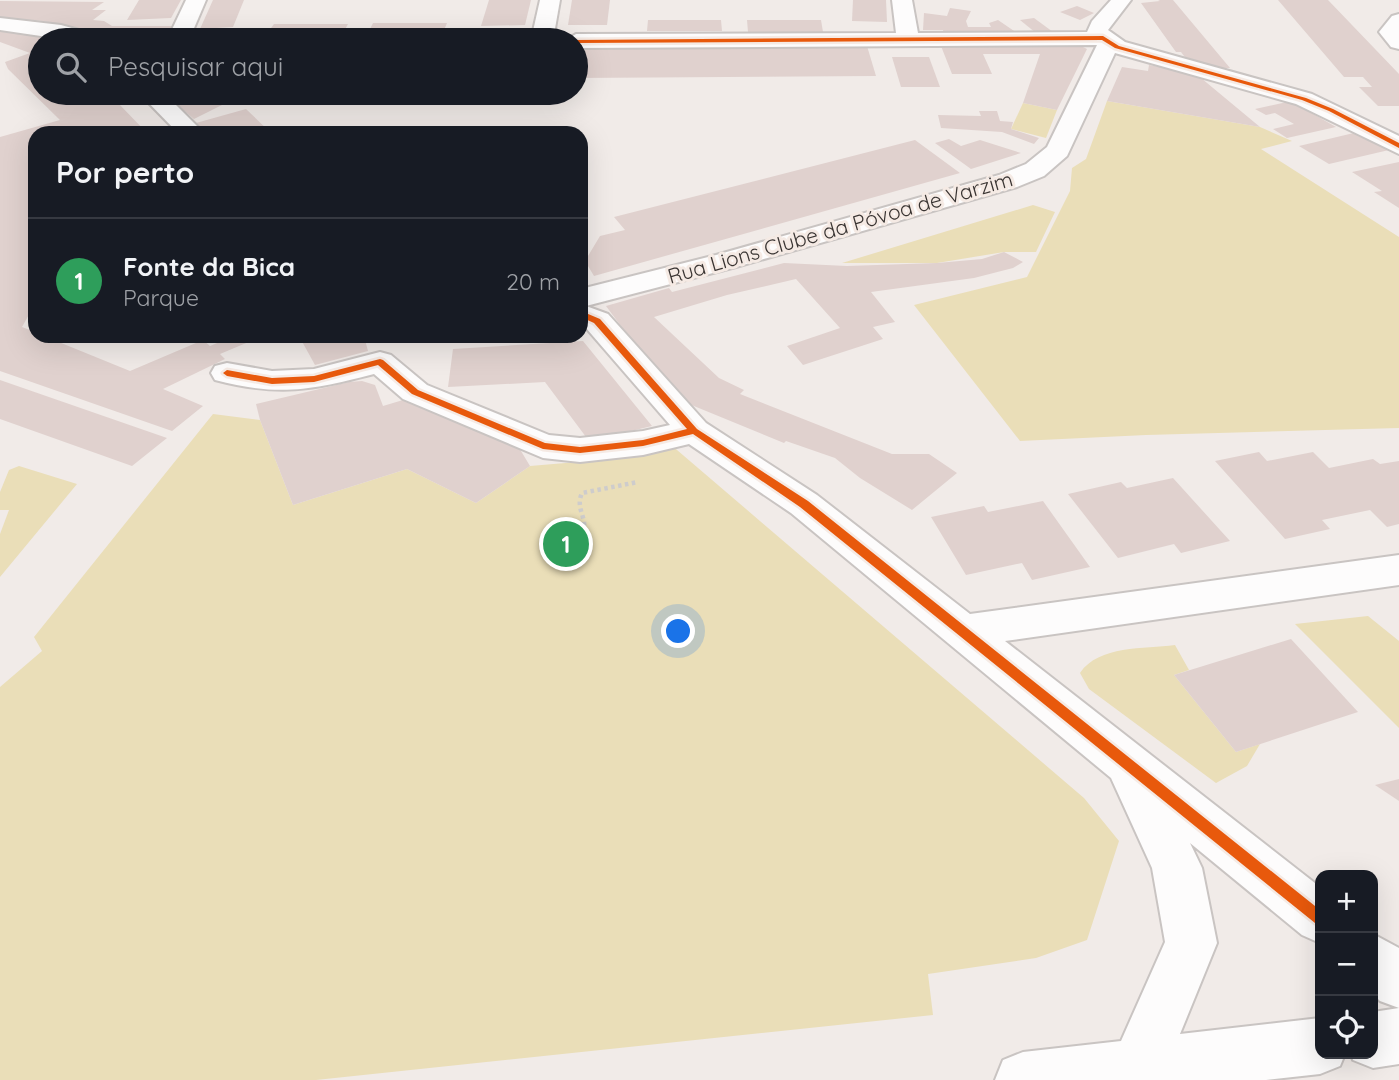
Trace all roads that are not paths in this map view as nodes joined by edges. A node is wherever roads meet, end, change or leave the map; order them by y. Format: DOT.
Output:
graph roads {
  1 [pos="196,0"];
  2 [pos="550,0"];
  3 [pos="902,0"];
  4 [pos="1121,0"];
  5 [pos="1399,20"];
  6 [pos="0,24"];
  7 [pos="43,28"];
  8 [pos="183,28"];
  9 [pos="544,28"];
  10 [pos="908,38"];
  11 [pos="1106,40"];
  12 [pos="588,41"];
  13 [pos="1399,42"];
  14 [pos="163,105"];
  15 [pos="1399,123"];
  16 [pos="185,126"];
  17 [pos="1368,130"];
  18 [pos="1399,146"];
  19 [pos="588,296"];
  20 [pos="588,317"];
  21 [pos="378,349"];
  22 [pos="227,373"];
  23 [pos="694,430"];
  24 [pos="1399,570"];
  25 [pos="960,631"];
  26 [pos="1126,760"];
  27 [pos="1315,914"];
  28 [pos="1378,964"];
  29 [pos="1399,982"];
  30 [pos="1399,1037"];
  31 [pos="1378,1039"];
  32 [pos="1315,1047"];
  33 [pos="1138,1067"];
  34 [pos="1023,1080"];
  1 -- 8 [label="street"];
  2 -- 9 [label="street"];
  3 -- 10 [label="street"];
  4 -- 11 [label="street, Rua Lions Clube da Póvoa de Varzim"];
  5 -- 13 [label="street"];
  6 -- 7 [label="street"];
  10 -- 11 [label="street"];
  10 -- 12 [label="street"];
  11 -- 17 [label="street"];
  11 -- 19 [label="street, Rua Lions Clube da Póvoa de Varzim"];
  14 -- 16 [label="street"];
  15 -- 17 [label="street"];
  17 -- 18 [label="street"];
  20 -- 23 [label="street"];
  21 -- 22 [label="street"];
  21 -- 23 [label="street"];
  23 -- 25 [label="street"];
  24 -- 25 [label="street"];
  25 -- 26 [label="street"];
  26 -- 27 [label="street"];
  26 -- 33 [label="street"];
  28 -- 29 [label="street"];
  30 -- 31 [label="street"];
  32 -- 33 [label="street"];
  33 -- 34 [label="street"];
}
